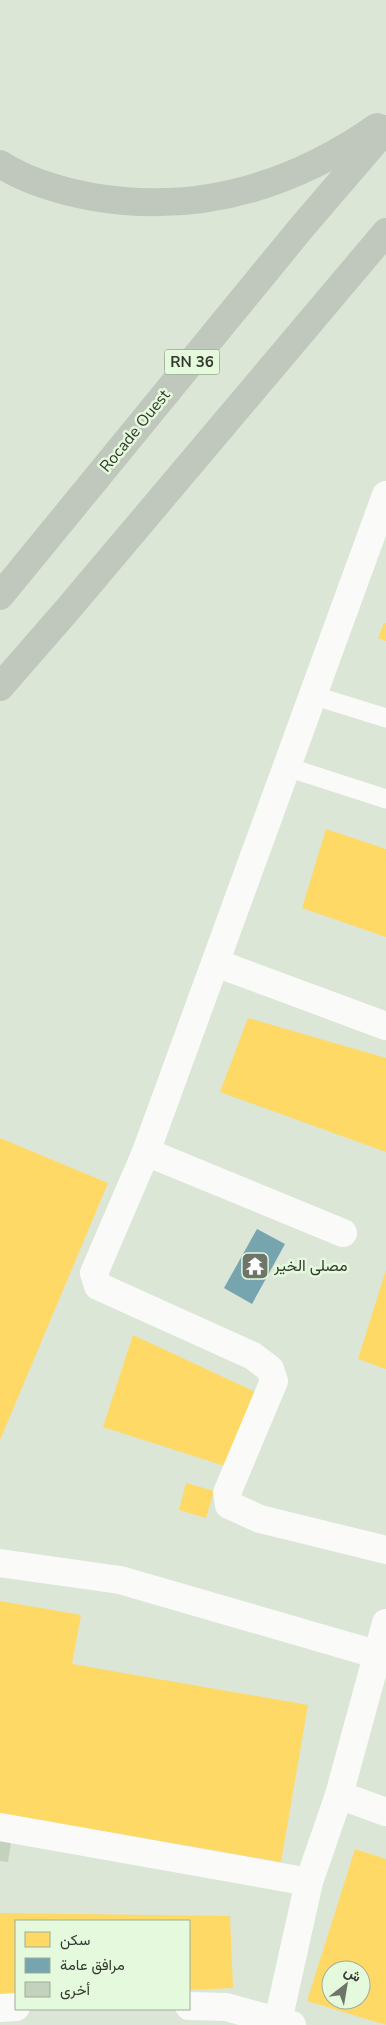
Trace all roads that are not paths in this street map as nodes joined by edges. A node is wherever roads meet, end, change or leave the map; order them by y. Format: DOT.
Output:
graph roads {
  1 [pos="386,120"];
  2 [pos="386,129"];
  3 [pos="0,164"];
  4 [pos="386,232"];
  5 [pos="386,496"];
  6 [pos="0,596"];
  7 [pos="0,686"];
  8 [pos="312,695"];
  9 [pos="386,718"];
  10 [pos="287,767"];
  11 [pos="386,799"];
  12 [pos="216,963"];
  13 [pos="386,1026"];
  14 [pos="146,1152"];
  15 [pos="343,1233"];
  16 [pos="386,1550"];
  17 [pos="0,1563"];
  18 [pos="386,1623"];
  19 [pos="381,1656"];
  20 [pos="340,1796"];
  21 [pos="386,1812"];
  22 [pos="0,1827"];
  23 [pos="310,1882"];
  24 [pos="190,2006"];
  25 [pos="15,2007"];
  26 [pos="0,2008"];
  27 [pos="285,2023"];
  1 -- 3 [label="highway"];
  2 -- 6 [label="highway, Rocade Ouest / RN 36"];
  4 -- 7 [label="highway"];
  5 -- 8 [label="street"];
  8 -- 9 [label="lane"];
  8 -- 10 [label="street"];
  10 -- 11 [label="lane"];
  10 -- 12 [label="street"];
  12 -- 13 [label="street"];
  12 -- 14 [label="street"];
  14 -- 15 [label="street"];
  14 -- 16 [label="street"];
  17 -- 19 [label="street"];
  18 -- 19 [label="street"];
  19 -- 20 [label="street"];
  20 -- 21 [label="street"];
  20 -- 23 [label="street"];
  22 -- 23 [label="street"];
  23 -- 27 [label="street"];
  24 -- 27 [label="street"];
  25 -- 26 [label="street"];
}
